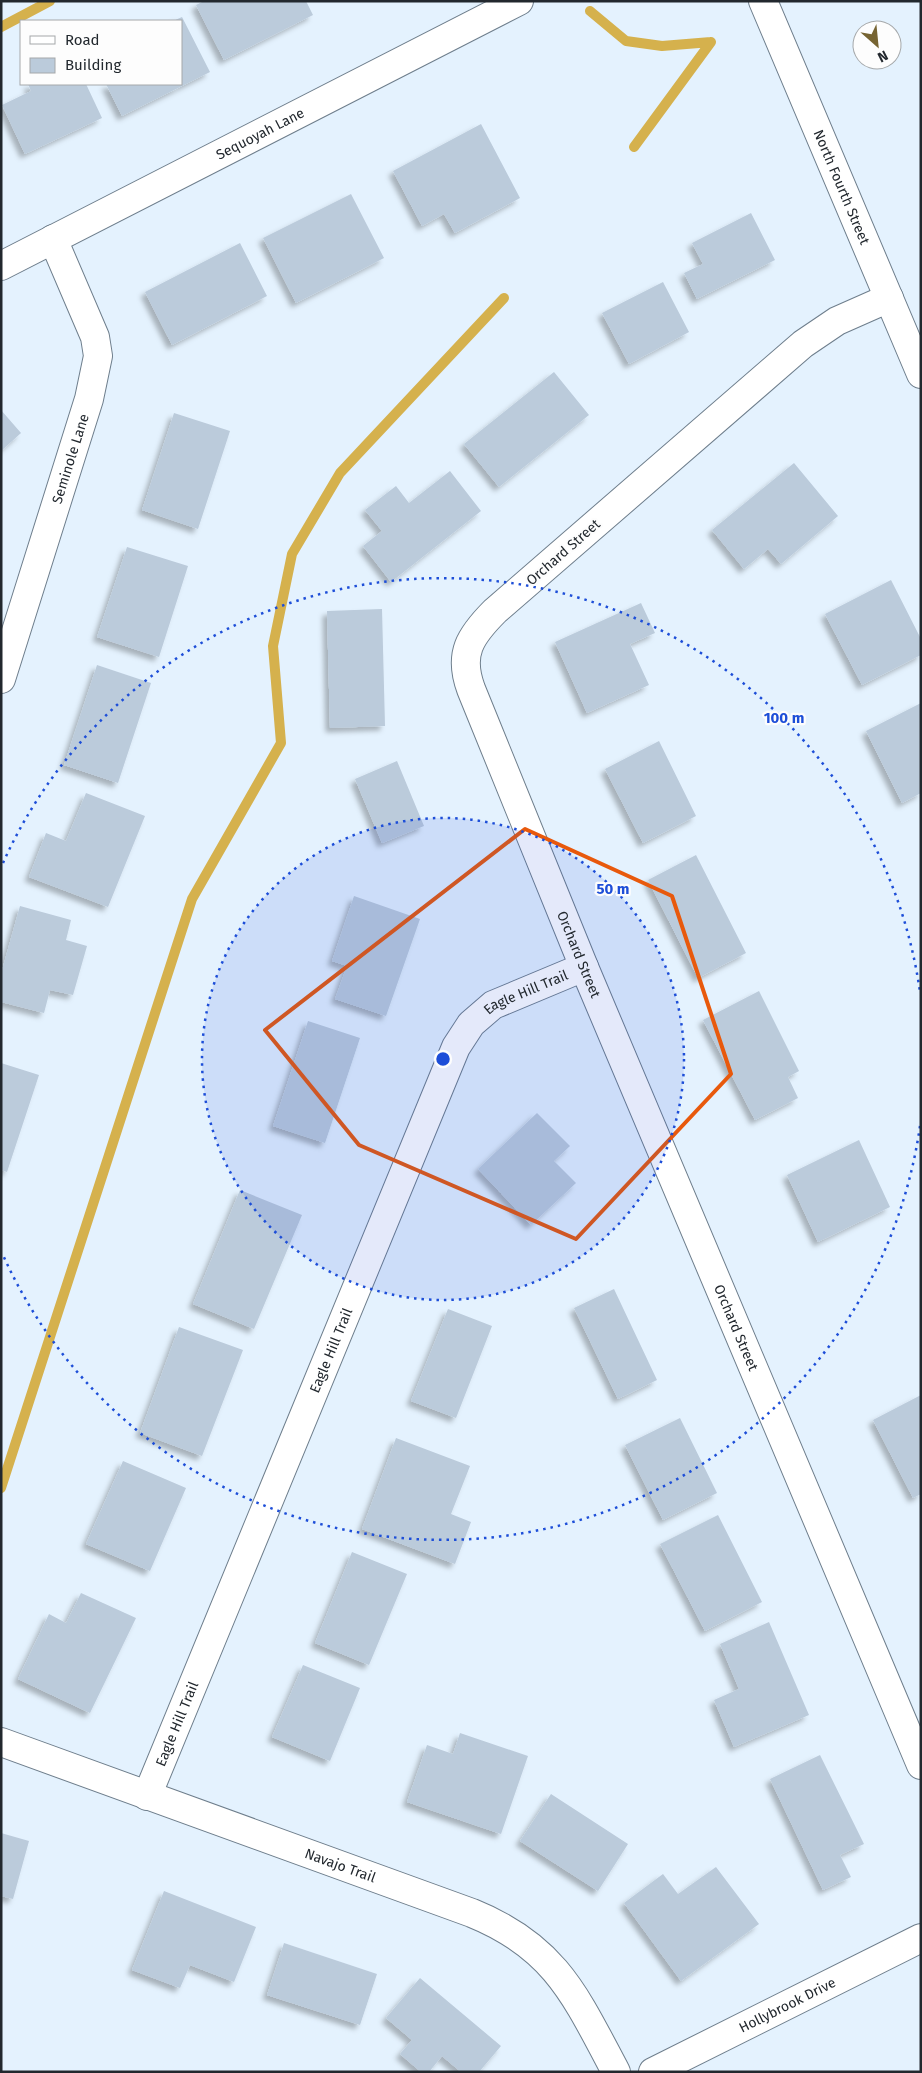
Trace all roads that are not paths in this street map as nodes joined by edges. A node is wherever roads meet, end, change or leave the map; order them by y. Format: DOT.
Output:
graph roads {
  1 [pos="519,1"];
  2 [pos="764,1"];
  3 [pos="53,239"];
  4 [pos="1,266"];
  5 [pos="888,298"];
  6 [pos="921,374"];
  7 [pos="1,679"];
  8 [pos="584,967"];
  9 [pos="1,1742"];
  10 [pos="921,1766"];
  11 [pos="147,1796"];
  12 [pos="921,1938"];
  13 [pos="616,2072"];
  14 [pos="653,2072"];
  1 -- 3 [label="street, Sequoyah Lane"];
  2 -- 5 [label="street, North Fourth Street"];
  3 -- 4 [label="street, Sequoyah Lane"];
  3 -- 7 [label="street, Seminole Lane"];
  5 -- 6 [label="street, North Fourth Street"];
  5 -- 8 [label="street, Orchard Street"];
  8 -- 10 [label="street, Orchard Street"];
  8 -- 11 [label="street, Eagle Hill Trail"];
  9 -- 11 [label="street, Navajo Trail"];
  11 -- 13 [label="street, Navajo Trail"];
  12 -- 14 [label="street, Hollybrook Drive"];
}
